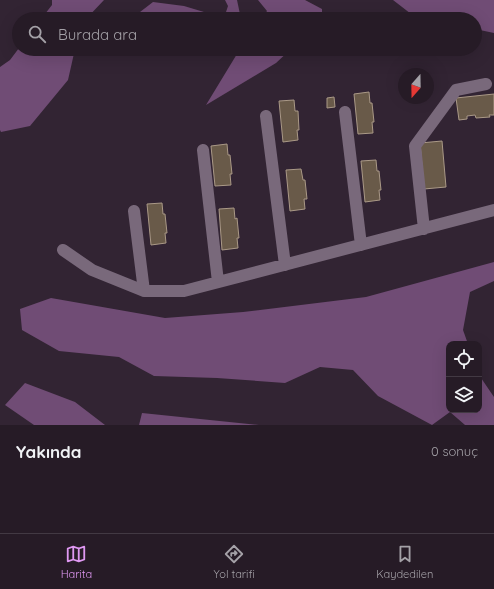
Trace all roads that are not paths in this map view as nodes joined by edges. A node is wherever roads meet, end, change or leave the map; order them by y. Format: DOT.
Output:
graph roads {
  1 [pos="486,84"];
  2 [pos="345,112"];
  3 [pos="266,116"];
  4 [pos="203,150"];
  5 [pos="494,210"];
  6 [pos="134,211"];
  7 [pos="424,229"];
  8 [pos="361,245"];
  9 [pos="63,250"];
  10 [pos="285,265"];
  11 [pos="218,282"];
  12 [pos="144,291"];
  1 -- 7 [label="street"];
  2 -- 8 [label="street"];
  3 -- 10 [label="street"];
  4 -- 11 [label="street"];
  5 -- 7 [label="street"];
  6 -- 12 [label="street"];
  7 -- 8 [label="street"];
  8 -- 10 [label="street"];
  9 -- 12 [label="street"];
  10 -- 11 [label="street"];
  11 -- 12 [label="street"];
}
